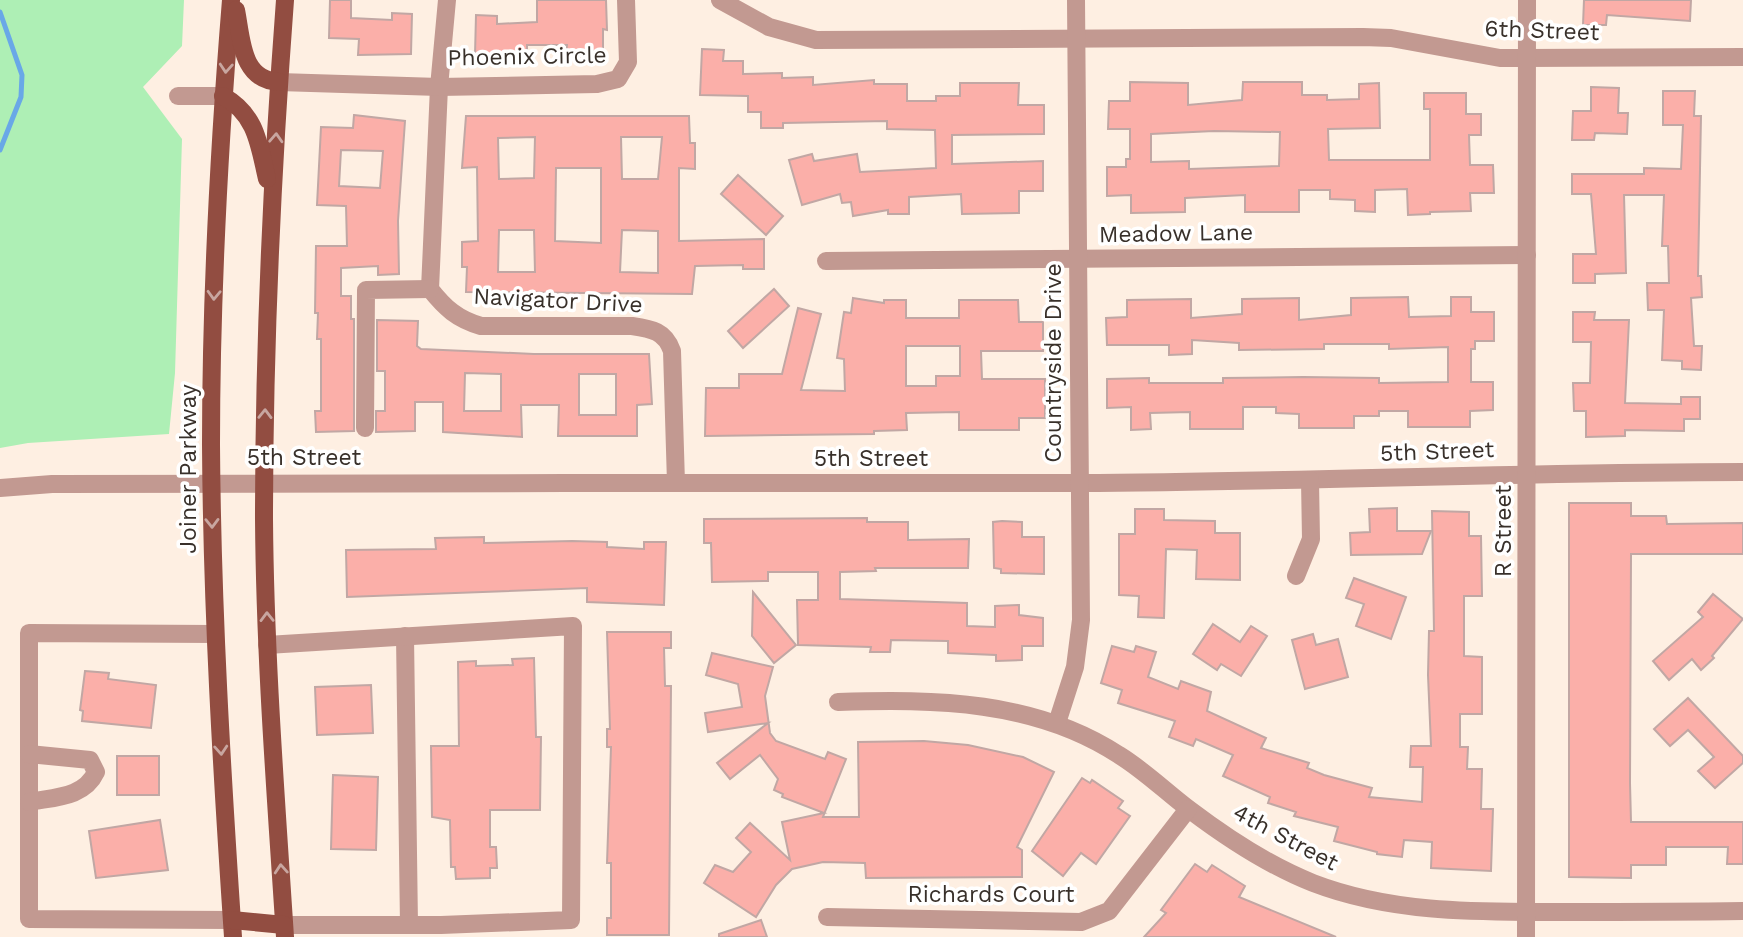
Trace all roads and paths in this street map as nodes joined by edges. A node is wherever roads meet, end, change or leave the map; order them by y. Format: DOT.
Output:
graph roads {
  1 [pos="233,0"];
  2 [pos="285,0"];
  3 [pos="447,0"];
  4 [pos="626,0"];
  5 [pos="719,0"];
  6 [pos="1076,0"];
  7 [pos="1527,0"];
  8 [pos="1076,38"];
  9 [pos="1527,57"];
  10 [pos="1743,57"];
  11 [pos="279,82"];
  12 [pos="439,87"];
  13 [pos="178,96"];
  14 [pos="223,96"];
  15 [pos="272,203"];
  16 [pos="1527,254"];
  17 [pos="1077,258"];
  18 [pos="826,261"];
  19 [pos="430,289"];
  20 [pos="365,428"];
  21 [pos="1527,472"];
  22 [pos="1743,472"];
  23 [pos="1310,481"];
  24 [pos="212,482"];
  25 [pos="265,482"];
  26 [pos="676,483"];
  27 [pos="1079,483"];
  28 [pos="0,488"];
  29 [pos="1296,576"];
  30 [pos="215,634"];
  31 [pos="405,636"];
  32 [pos="267,645"];
  33 [pos="838,702"];
  34 [pos="1057,723"];
  35 [pos="29,754"];
  36 [pos="29,802"];
  37 [pos="1188,809"];
  38 [pos="1743,911"];
  39 [pos="1526,912"];
  40 [pos="827,917"];
  41 [pos="409,925"];
  42 [pos="232,928"];
  43 [pos="284,931"];
  44 [pos="1526,937"];
  1 -- 11 [label="main road"];
  1 -- 14 [label="main road, Joiner Parkway, one-way"];
  2 -- 11 [label="main road"];
  3 -- 12 [label="street, Phoenix Circle"];
  4 -- 12 [label="street, Phoenix Circle"];
  5 -- 8 [label="street, 6th Street"];
  6 -- 8 [label="street, Countryside Drive"];
  7 -- 9 [label="street, R Street"];
  8 -- 9 [label="street, 6th Street"];
  8 -- 17 [label="street, Countryside Drive"];
  9 -- 10 [label="street, 6th Street"];
  9 -- 16 [label="street, R Street"];
  11 -- 12 [label="street"];
  15 -- 11 [label="main road, one-way"];
  12 -- 19 [label="street"];
  13 -- 14 [label="street"];
  14 -- 15 [label="main road"];
  14 -- 24 [label="main road, Joiner Parkway, one-way"];
  25 -- 15 [label="main road, one-way"];
  16 -- 17 [label="street, Meadow Lane"];
  16 -- 21 [label="street, R Street"];
  17 -- 18 [label="street, Meadow Lane"];
  17 -- 27 [label="street, Countryside Drive"];
  19 -- 20 [label="street"];
  19 -- 26 [label="street, Navigator Drive"];
  21 -- 22 [label="street, 5th Street"];
  21 -- 23 [label="street, 5th Street"];
  21 -- 39 [label="street, R Street"];
  23 -- 27 [label="street, 5th Street"];
  23 -- 29 [label="street"];
  24 -- 25 [label="street, 5th Street"];
  24 -- 28 [label="street, 5th Street"];
  24 -- 30 [label="main road, Joiner Parkway, one-way"];
  25 -- 26 [label="street, 5th Street"];
  32 -- 25 [label="main road, one-way"];
  26 -- 27 [label="street, 5th Street"];
  27 -- 34 [label="street, Countryside Drive"];
  30 -- 35 [label="street"];
  30 -- 42 [label="main road, Joiner Parkway, one-way"];
  31 -- 32 [label="street"];
  31 -- 41 [label="street"];
  31 -- 41 [label="street"];
  43 -- 32 [label="main road, one-way"];
  33 -- 34 [label="street, 4th Street"];
  34 -- 37 [label="street, 4th Street"];
  35 -- 36 [label="street"];
  35 -- 36 [label="street"];
  36 -- 42 [label="street"];
  37 -- 39 [label="street, 4th Street"];
  37 -- 40 [label="street, Richards Court"];
  38 -- 39 [label="street, 4th Street"];
  39 -- 44 [label="street, R Street"];
  41 -- 43 [label="street"];
  42 -- 43 [label="main road"];
}
